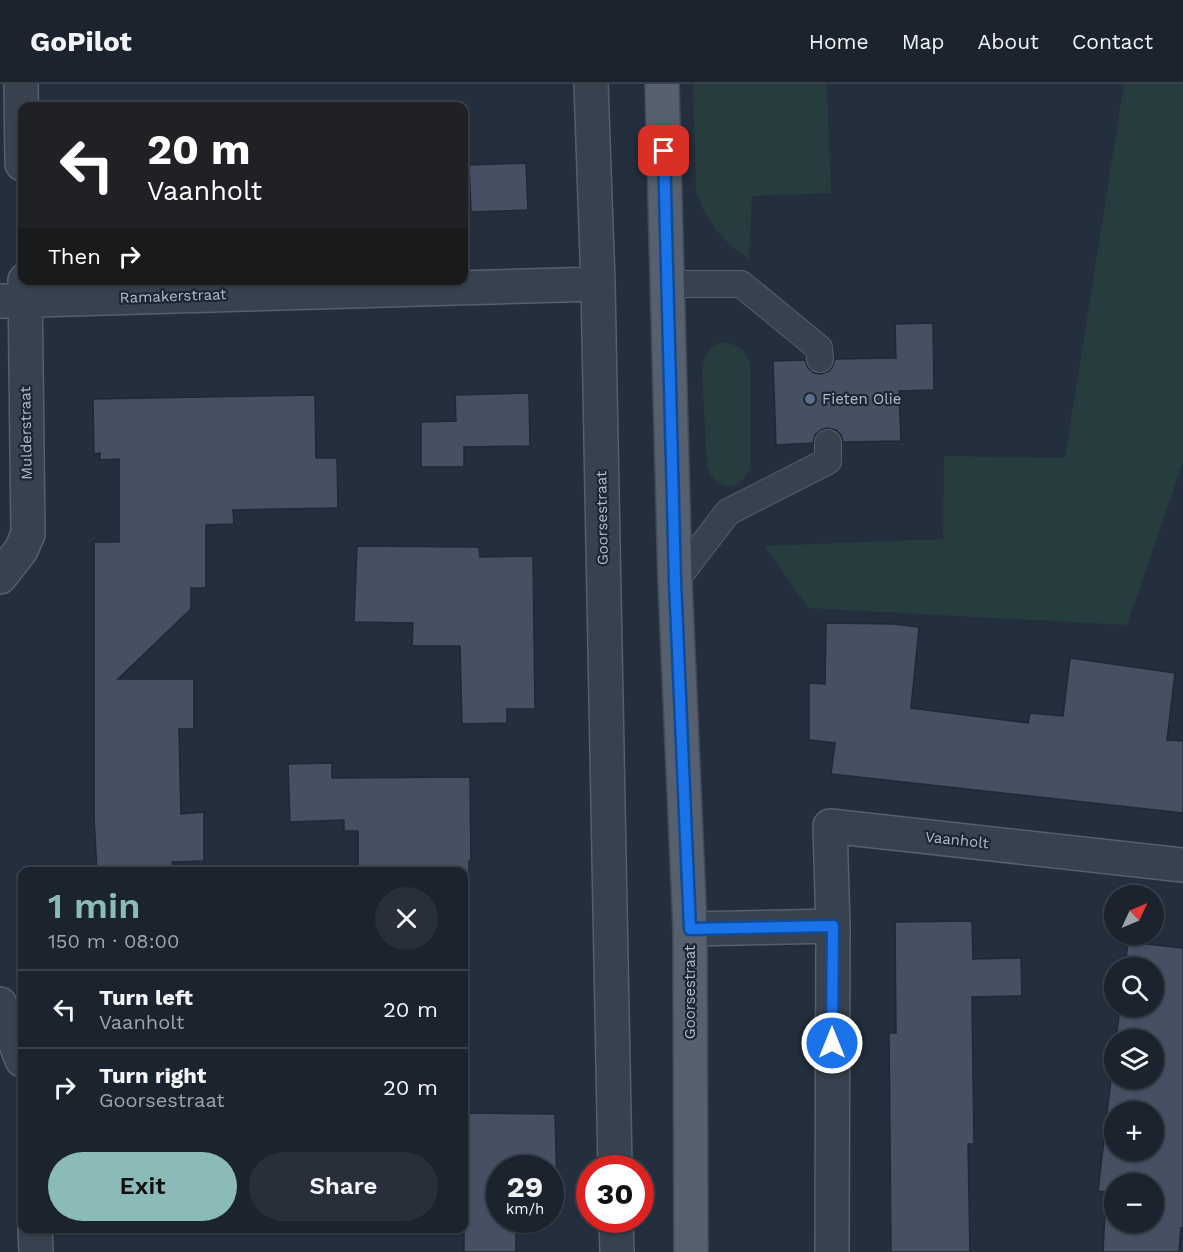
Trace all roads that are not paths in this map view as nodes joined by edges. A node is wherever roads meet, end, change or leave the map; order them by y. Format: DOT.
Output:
graph roads {
  1 [pos="21,84"];
  2 [pos="591,84"];
  3 [pos="662,84"];
  4 [pos="21,102"];
  5 [pos="598,284"];
  6 [pos="668,284"];
  7 [pos="17,294"];
  8 [pos="820,359"];
  9 [pos="828,443"];
  10 [pos="0,577"];
  11 [pos="675,581"];
  12 [pos="1183,866"];
  13 [pos="833,926"];
  14 [pos="690,929"];
  15 [pos="0,1004"];
  16 [pos="18,1050"];
  17 [pos="615,1155"];
  18 [pos="35,1233"];
  19 [pos="616,1233"];
  20 [pos="36,1252"];
  21 [pos="617,1252"];
  22 [pos="691,1252"];
  23 [pos="832,1252"];
  1 -- 4 [label="street"];
  2 -- 5 [label="street, Goorsestraat"];
  3 -- 6 [label="main road, Goorsestraat"];
  5 -- 7 [label="street, Ramakerstraat"];
  5 -- 17 [label="street, Goorsestraat"];
  6 -- 8 [label="lane"];
  6 -- 11 [label="main road, Goorsestraat"];
  7 -- 10 [label="street, Mulderstraat"];
  9 -- 11 [label="lane"];
  11 -- 14 [label="main road, Goorsestraat"];
  12 -- 13 [label="street, Vaanholt"];
  13 -- 14 [label="street"];
  13 -- 23 [label="street, Vaanholt"];
  14 -- 22 [label="main road, Goorsestraat"];
  15 -- 16 [label="street"];
  18 -- 20 [label="street"];
  19 -- 21 [label="street"];
}
